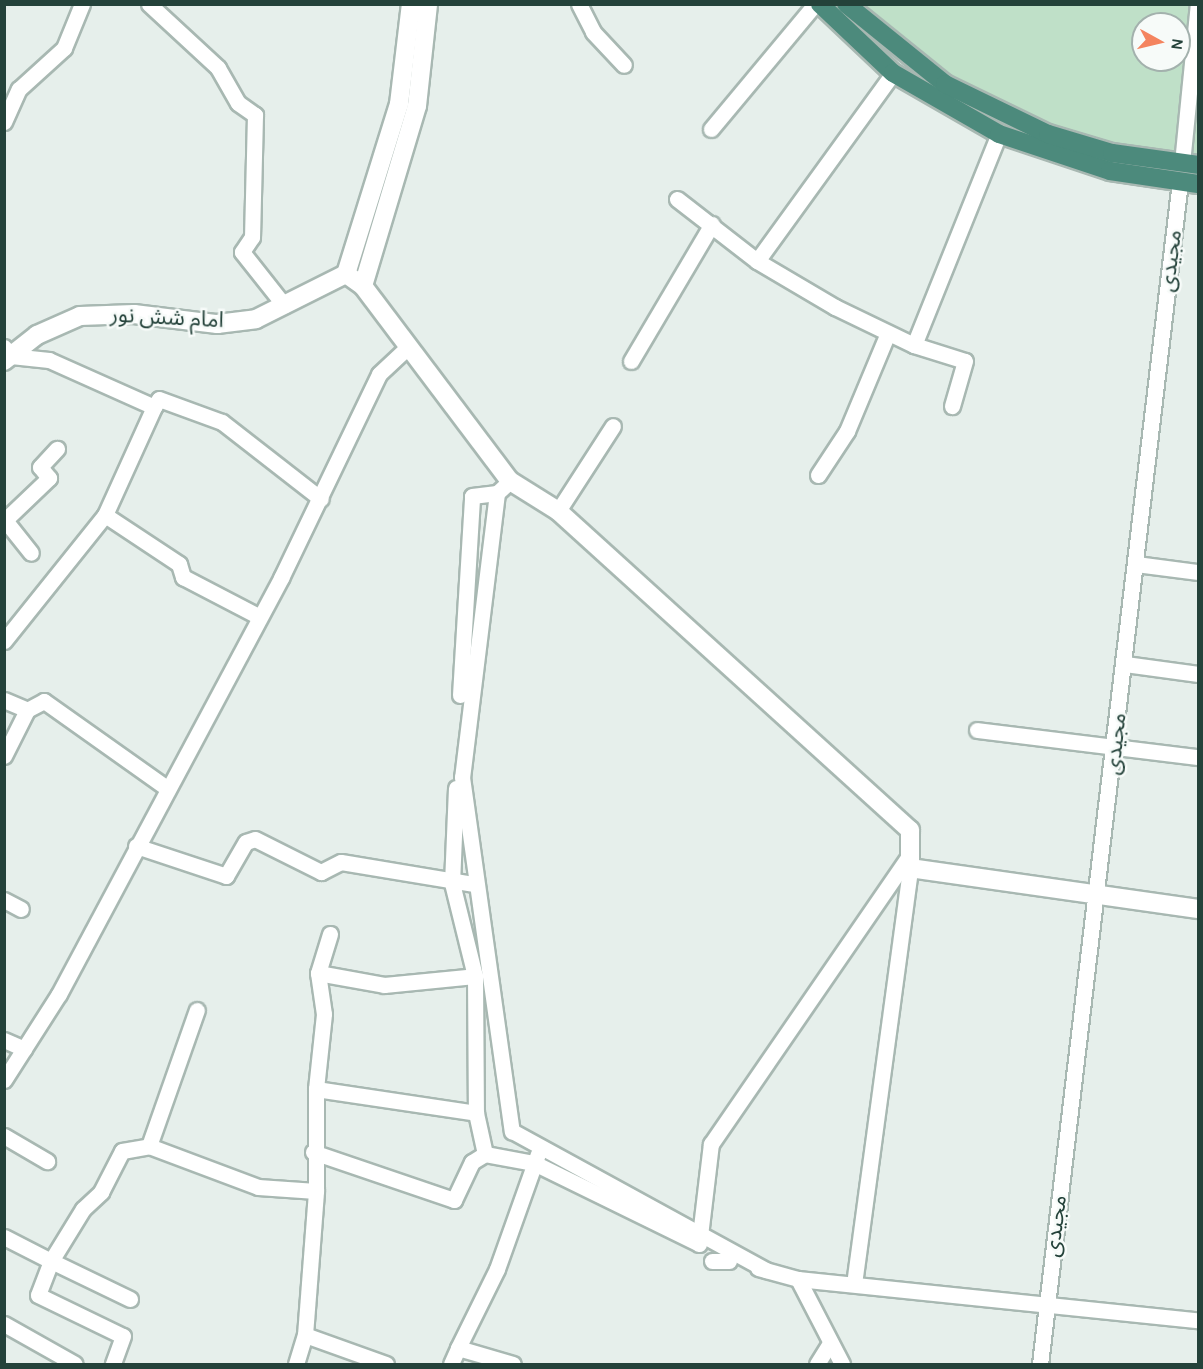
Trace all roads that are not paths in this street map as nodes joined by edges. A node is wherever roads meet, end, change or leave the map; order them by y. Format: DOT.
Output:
graph roads {
  1 [pos="82,4"];
  2 [pos="149,4"];
  3 [pos="411,4"];
  4 [pos="428,4"];
  5 [pos="579,4"];
  6 [pos="818,4"];
  7 [pos="846,4"];
  8 [pos="1198,4"];
  9 [pos="624,65"];
  10 [pos="893,73"];
  11 [pos="4,122"];
  12 [pos="711,129"];
  13 [pos="999,134"];
  14 [pos="1190,164"];
  15 [pos="1180,182"];
  16 [pos="1198,184"];
  17 [pos="677,199"];
  18 [pos="712,224"];
  19 [pos="757,261"];
  20 [pos="346,274"];
  21 [pos="363,286"];
  22 [pos="284,305"];
  23 [pos="888,333"];
  24 [pos="914,345"];
  25 [pos="409,346"];
  26 [pos="7,355"];
  27 [pos="631,361"];
  28 [pos="952,406"];
  29 [pos="154,407"];
  30 [pos="613,426"];
  31 [pos="57,450"];
  32 [pos="818,475"];
  33 [pos="503,487"];
  34 [pos="321,499"];
  35 [pos="558,511"];
  36 [pos="105,515"];
  37 [pos="5,520"];
  38 [pos="31,553"];
  39 [pos="1136,564"];
  40 [pos="1198,572"];
  41 [pos="258,616"];
  42 [pos="4,641"];
  43 [pos="1125,664"];
  44 [pos="1198,674"];
  45 [pos="4,700"];
  46 [pos="27,710"];
  47 [pos="977,730"];
  48 [pos="1116,745"];
  49 [pos="4,756"];
  50 [pos="1198,757"];
  51 [pos="167,788"];
  52 [pos="136,846"];
  53 [pos="908,864"];
  54 [pos="452,883"];
  55 [pos="474,884"];
  56 [pos="1098,899"];
  57 [pos="4,900"];
  58 [pos="21,909"];
  59 [pos="1198,909"];
  60 [pos="330,934"];
  61 [pos="318,973"];
  62 [pos="475,976"];
  63 [pos="197,1010"];
  64 [pos="4,1040"];
  65 [pos="24,1049"];
  66 [pos="4,1080"];
  67 [pos="316,1089"];
  68 [pos="476,1113"];
  69 [pos="4,1136"];
  70 [pos="149,1146"];
  71 [pos="314,1152"];
  72 [pos="485,1154"];
  73 [pos="537,1156"];
  74 [pos="47,1161"];
  75 [pos="316,1191"];
  76 [pos="4,1237"];
  77 [pos="700,1240"];
  78 [pos="51,1261"];
  79 [pos="729,1261"];
  80 [pos="712,1262"];
  81 [pos="766,1270"];
  82 [pos="798,1279"];
  83 [pos="854,1284"];
  84 [pos="130,1299"];
  85 [pos="1046,1304"];
  86 [pos="1198,1320"];
  87 [pos="4,1324"];
  88 [pos="305,1335"];
  89 [pos="830,1343"];
  90 [pos="458,1348"];
  91 [pos="75,1364"];
  92 [pos="818,1364"];
  93 [pos="113,1365"];
  94 [pos="296,1365"];
  95 [pos="386,1365"];
  96 [pos="451,1365"];
  97 [pos="513,1365"];
  98 [pos="842,1365"];
  99 [pos="1040,1365"];
  1 -- 11 [label="street"];
  2 -- 22 [label="street"];
  3 -- 20 [label="street"];
  4 -- 21 [label="street"];
  5 -- 9 [label="street"];
  6 -- 10 [label="highway"];
  6 -- 12 [label="street"];
  7 -- 14 [label="highway"];
  8 -- 14 [label="street"];
  10 -- 13 [label="highway"];
  10 -- 19 [label="street"];
  13 -- 15 [label="highway"];
  13 -- 24 [label="street"];
  15 -- 16 [label="highway"];
  15 -- 39 [label="street, مجیدی"];
  17 -- 18 [label="street"];
  18 -- 19 [label="street"];
  18 -- 27 [label="street"];
  19 -- 23 [label="street"];
  20 -- 21 [label="street"];
  20 -- 22 [label="street, امام شش نور"];
  21 -- 25 [label="street"];
  22 -- 26 [label="street, امام شش نور"];
  23 -- 24 [label="street"];
  23 -- 32 [label="street"];
  24 -- 28 [label="street"];
  25 -- 33 [label="street"];
  25 -- 34 [label="street"];
  26 -- 29 [label="street"];
  29 -- 34 [label="street"];
  29 -- 36 [label="street"];
  30 -- 35 [label="street"];
  31 -- 37 [label="street"];
  33 -- 35 [label="street"];
  33 -- 54 [label="street"];
  33 -- 55 [label="street"];
  34 -- 41 [label="street"];
  35 -- 53 [label="street"];
  36 -- 41 [label="street"];
  36 -- 42 [label="street"];
  37 -- 38 [label="street"];
  39 -- 40 [label="street"];
  39 -- 43 [label="street, مجیدی"];
  41 -- 51 [label="street"];
  43 -- 44 [label="street"];
  43 -- 48 [label="street, مجیدی"];
  45 -- 46 [label="street"];
  46 -- 49 [label="street"];
  46 -- 51 [label="street"];
  47 -- 48 [label="street"];
  48 -- 50 [label="street"];
  48 -- 56 [label="street, مجیدی"];
  51 -- 52 [label="street"];
  52 -- 54 [label="street"];
  52 -- 65 [label="street"];
  53 -- 56 [label="street"];
  53 -- 77 [label="street"];
  53 -- 83 [label="street"];
  54 -- 55 [label="street"];
  54 -- 62 [label="street"];
  55 -- 73 [label="street"];
  56 -- 59 [label="street"];
  56 -- 85 [label="street, مجیدی"];
  57 -- 58 [label="street"];
  60 -- 61 [label="street"];
  61 -- 62 [label="street"];
  61 -- 67 [label="street"];
  62 -- 68 [label="street"];
  63 -- 70 [label="street"];
  64 -- 65 [label="street"];
  65 -- 66 [label="street"];
  67 -- 68 [label="street"];
  67 -- 71 [label="street"];
  68 -- 72 [label="street"];
  69 -- 74 [label="street"];
  70 -- 75 [label="street"];
  70 -- 78 [label="street"];
  71 -- 72 [label="street"];
  71 -- 75 [label="street"];
  72 -- 73 [label="street"];
  73 -- 77 [label="street"];
  73 -- 90 [label="street"];
  75 -- 88 [label="street"];
  76 -- 78 [label="street"];
  77 -- 79 [label="street"];
  77 -- 81 [label="street"];
  78 -- 84 [label="street"];
  78 -- 93 [label="street"];
  79 -- 80 [label="street"];
  79 -- 81 [label="street"];
  81 -- 82 [label="street"];
  82 -- 83 [label="street"];
  82 -- 89 [label="street"];
  83 -- 85 [label="street"];
  85 -- 86 [label="street"];
  85 -- 99 [label="street, مجیدی"];
  87 -- 91 [label="street"];
  88 -- 94 [label="street"];
  88 -- 95 [label="street"];
  89 -- 92 [label="street"];
  89 -- 98 [label="street"];
  90 -- 96 [label="street"];
  90 -- 97 [label="street"];
}
